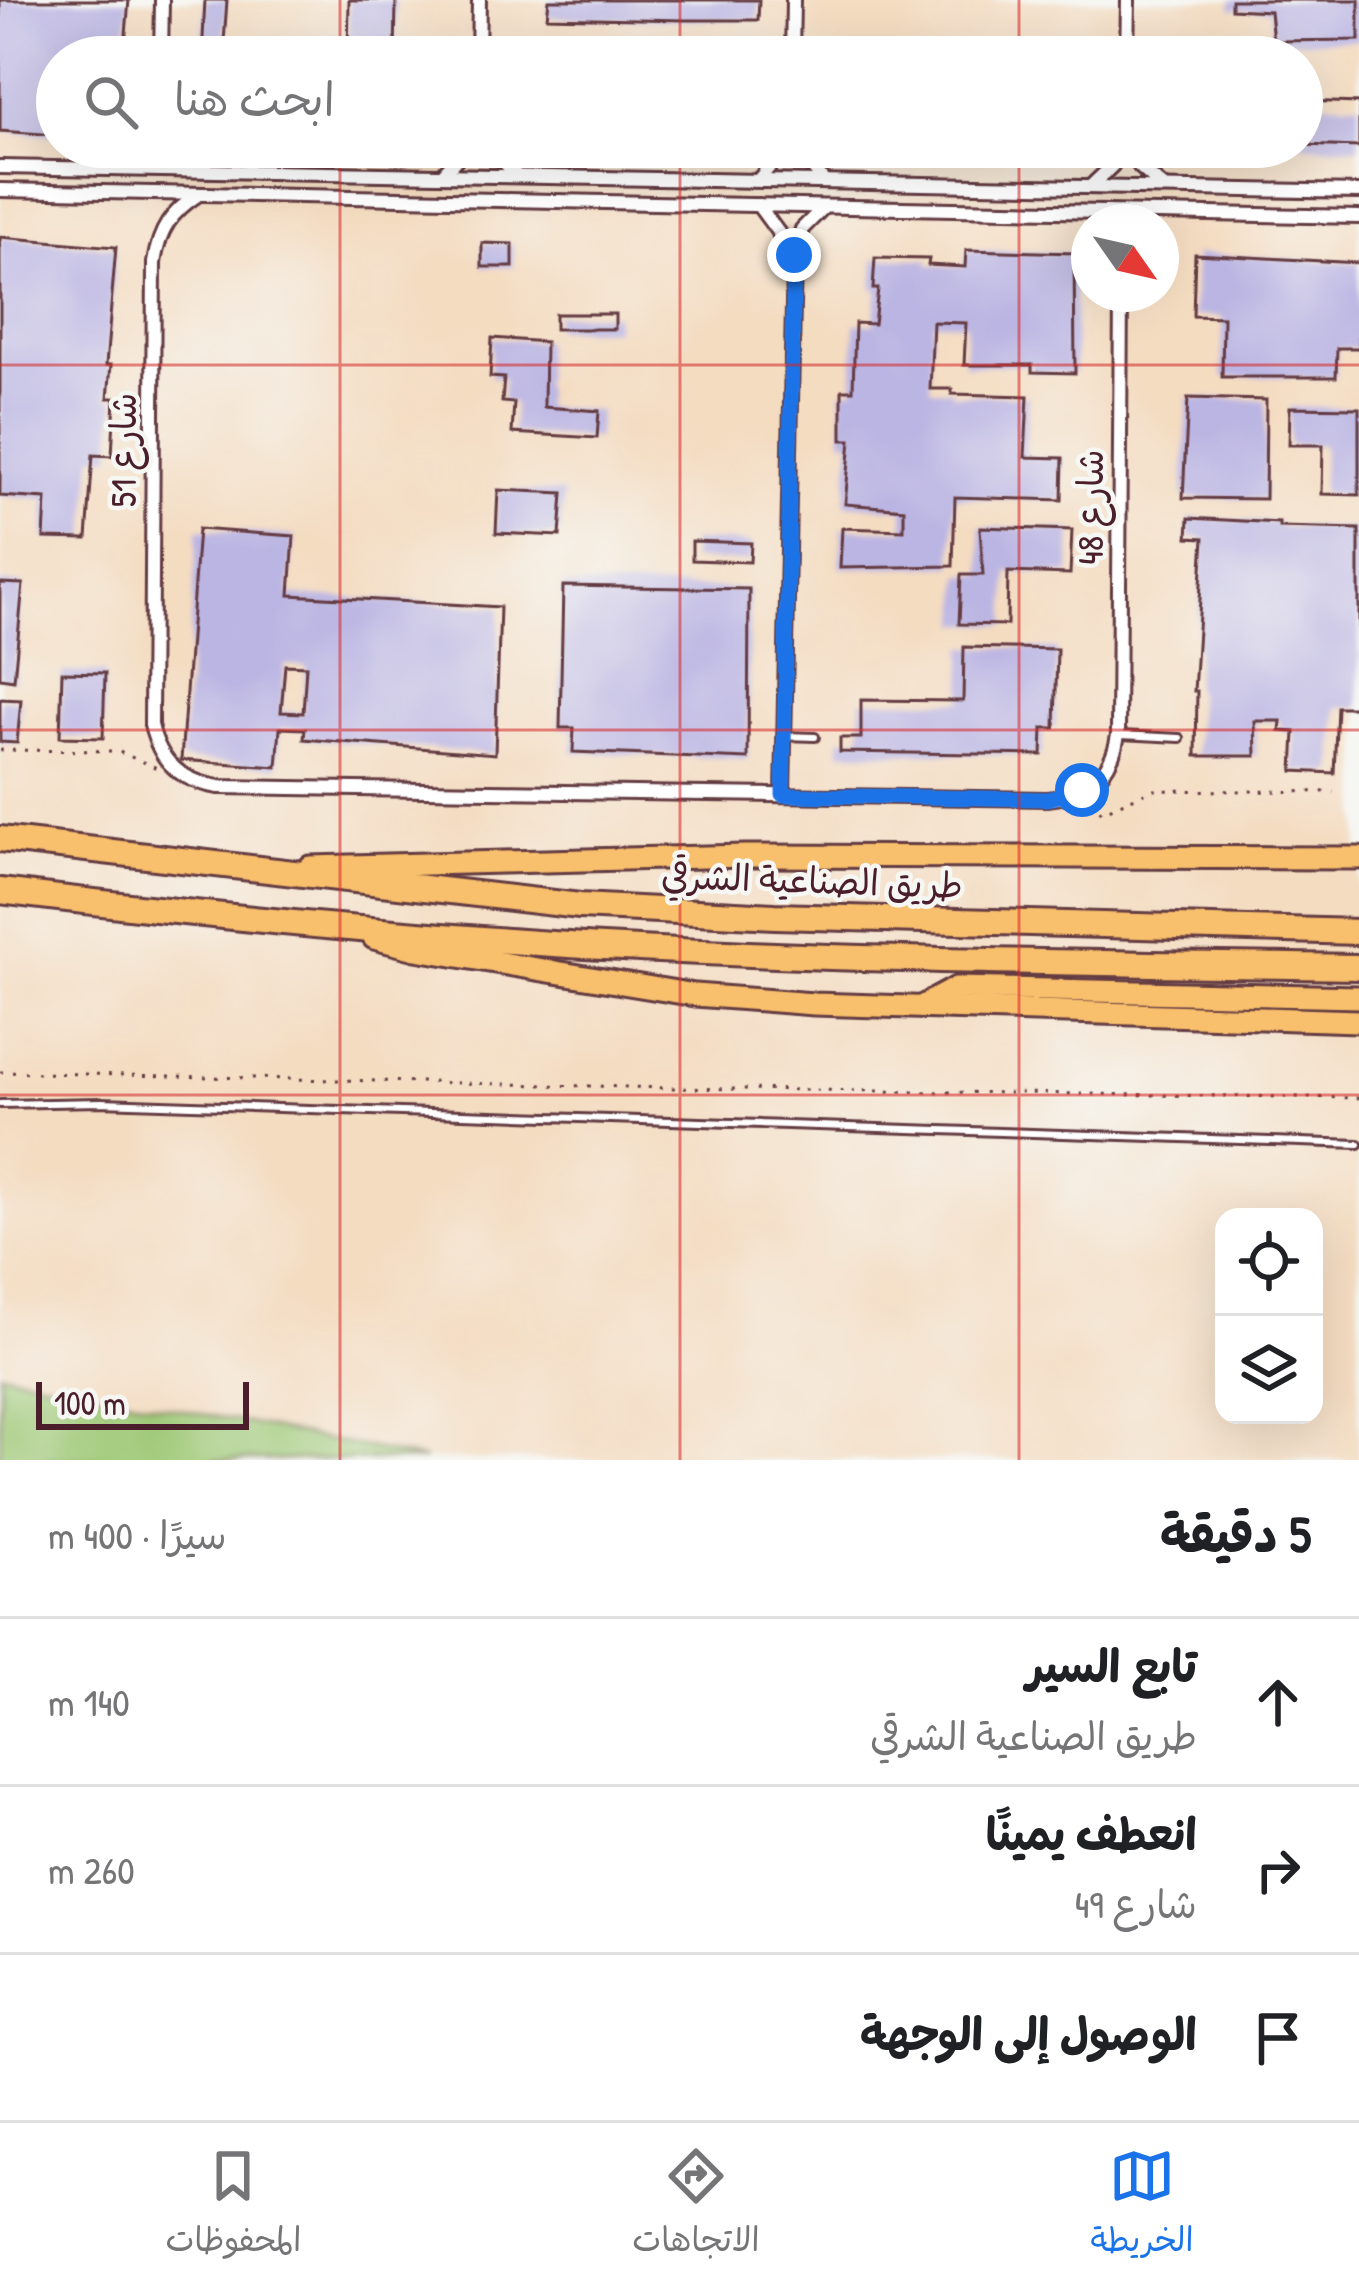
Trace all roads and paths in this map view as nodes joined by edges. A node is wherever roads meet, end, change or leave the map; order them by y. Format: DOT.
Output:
graph roads {
  1 [pos="162,0"];
  2 [pos="479,0"];
  3 [pos="794,0"];
  4 [pos="1128,0"];
  5 [pos="161,36"];
  6 [pos="478,36"];
  7 [pos="793,36"];
  8 [pos="1127,36"];
  9 [pos="0,165"];
  10 [pos="203,168"];
  11 [pos="448,168"];
  12 [pos="510,168"];
  13 [pos="768,168"];
  14 [pos="813,168"];
  15 [pos="1110,168"];
  16 [pos="1141,168"];
  17 [pos="206,170"];
  18 [pos="442,175"];
  19 [pos="517,176"];
  20 [pos="759,179"];
  21 [pos="823,180"];
  22 [pos="1091,186"];
  23 [pos="1164,188"];
  24 [pos="1356,190"];
  25 [pos="4,191"];
  26 [pos="200,194"];
  27 [pos="758,205"];
  28 [pos="824,207"];
  29 [pos="1071,212"];
  30 [pos="1356,217"];
  31 [pos="1179,218"];
  32 [pos="794,255"];
  33 [pos="1121,312"];
  34 [pos="1118,728"];
  35 [pos="785,736"];
  36 [pos="815,737"];
  37 [pos="1180,738"];
  38 [pos="0,750"];
  39 [pos="181,775"];
  40 [pos="1082,790"];
  41 [pos="1334,791"];
  42 [pos="783,795"];
  43 [pos="1359,838"];
  44 [pos="0,839"];
  45 [pos="1320,857"];
  46 [pos="1359,858"];
  47 [pos="265,869"];
  48 [pos="0,891"];
  49 [pos="316,923"];
  50 [pos="1359,932"];
  51 [pos="1359,967"];
  52 [pos="1359,997"];
  53 [pos="920,1008"];
  54 [pos="1359,1021"];
  55 [pos="0,1072"];
  56 [pos="1359,1098"];
  57 [pos="0,1104"];
  58 [pos="1359,1144"];
  1 -- 5 [label="street"];
  2 -- 6 [label="street"];
  3 -- 7 [label="street"];
  4 -- 8 [label="street"];
  9 -- 17 [label="street"];
  10 -- 17 [label="street"];
  11 -- 18 [label="street"];
  12 -- 19 [label="street"];
  13 -- 20 [label="street"];
  14 -- 21 [label="street"];
  15 -- 22 [label="street"];
  16 -- 23 [label="street"];
  17 -- 18 [label="street"];
  18 -- 19 [label="street"];
  19 -- 20 [label="street"];
  20 -- 21 [label="street"];
  21 -- 22 [label="street"];
  22 -- 23 [label="street"];
  23 -- 24 [label="street"];
  25 -- 26 [label="street"];
  26 -- 27 [label="street"];
  26 -- 39 [label="street, شارع 51"];
  27 -- 28 [label="street"];
  27 -- 32 [label="street"];
  28 -- 29 [label="street"];
  28 -- 32 [label="street"];
  30 -- 31 [label="street"];
  32 -- 35 [label="street"];
  33 -- 34 [label="street, شارع 48"];
  34 -- 37 [label="lane"];
  34 -- 40 [label="street"];
  35 -- 36 [label="lane"];
  35 -- 42 [label="street"];
  38 -- 39 [label="path"];
  39 -- 42 [label="street"];
  40 -- 41 [label="path"];
  40 -- 42 [label="street"];
  43 -- 45 [label="main road"];
  44 -- 47 [label="highway, طريق الصناعية الشرقي"];
  45 -- 46 [label="main road, طريق الصناعية الشرقي"];
  45 -- 47 [label="main road, طريق الصناعية الشرقي"];
  47 -- 50 [label="highway, طريق الصناعية الشرقي"];
  48 -- 49 [label="highway, طريق الصناعية الشرقي"];
  49 -- 51 [label="highway, طريق الصناعية الشرقي"];
  49 -- 53 [label="main road, طريق الصناعية الشرقي"];
  52 -- 53 [label="main road"];
  53 -- 54 [label="main road, طريق الصناعية الشرقي"];
  55 -- 56 [label="path"];
  57 -- 58 [label="lane"];
}
